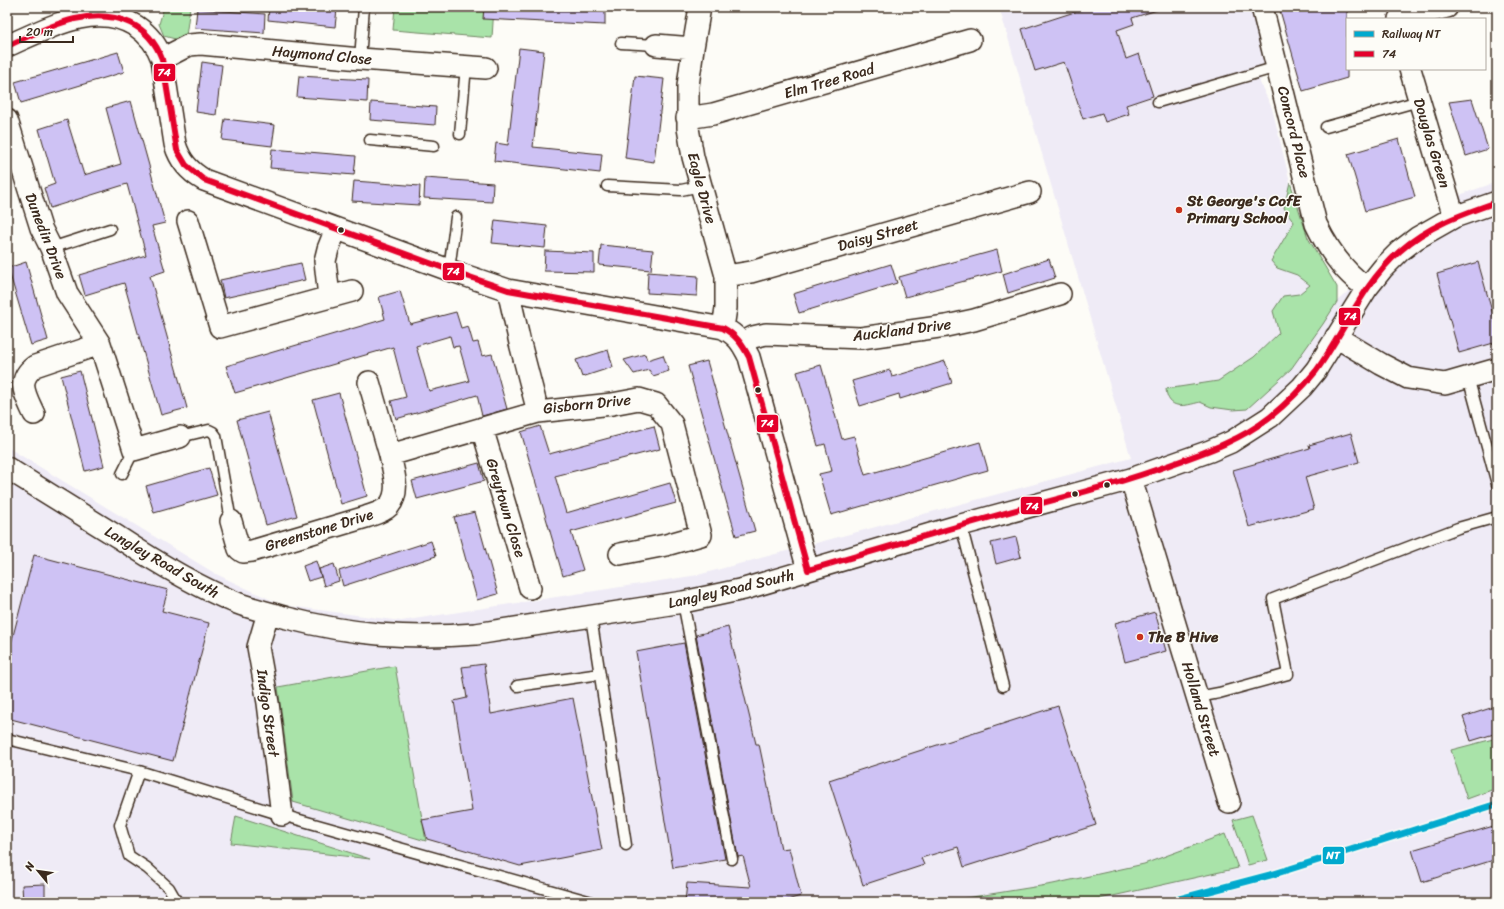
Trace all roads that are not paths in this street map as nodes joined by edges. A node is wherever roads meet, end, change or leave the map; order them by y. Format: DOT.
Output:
graph roads {
  1 [pos="364,7"];
  2 [pos="700,7"];
  3 [pos="1262,7"];
  4 [pos="1392,7"];
  5 [pos="1447,7"];
  6 [pos="123,12"];
  7 [pos="1396,18"];
  8 [pos="1403,18"];
  9 [pos="970,40"];
  10 [pos="621,43"];
  11 [pos="7,46"];
  12 [pos="656,46"];
  13 [pos="693,48"];
  14 [pos="162,59"];
  15 [pos="360,59"];
  16 [pos="476,67"];
  17 [pos="1277,67"];
  18 [pos="1410,70"];
  19 [pos="1419,101"];
  20 [pos="1158,102"];
  21 [pos="687,118"];
  22 [pos="7,120"];
  23 [pos="1326,127"];
  24 [pos="460,134"];
  25 [pos="370,140"];
  26 [pos="434,146"];
  27 [pos="11,150"];
  28 [pos="607,186"];
  29 [pos="701,186"];
  30 [pos="1030,192"];
  31 [pos="1497,202"];
  32 [pos="456,217"];
  33 [pos="1454,217"];
  34 [pos="188,221"];
  35 [pos="110,228"];
  36 [pos="336,229"];
  37 [pos="51,248"];
  38 [pos="449,270"];
  39 [pos="726,276"];
  40 [pos="1367,288"];
  41 [pos="508,290"];
  42 [pos="352,291"];
  43 [pos="1060,294"];
  44 [pos="329,297"];
  45 [pos="723,328"];
  46 [pos="1336,337"];
  47 [pos="742,343"];
  48 [pos="100,344"];
  49 [pos="1497,369"];
  50 [pos="1468,378"];
  51 [pos="369,382"];
  52 [pos="538,412"];
  53 [pos="34,414"];
  54 [pos="482,428"];
  55 [pos="180,437"];
  56 [pos="134,450"];
  57 [pos="390,455"];
  58 [pos="7,468"];
  59 [pos="122,474"];
  60 [pos="1131,479"];
  61 [pos="1497,484"];
  62 [pos="1497,516"];
  63 [pos="231,521"];
  64 [pos="961,525"];
  65 [pos="620,554"];
  66 [pos="808,570"];
  67 [pos="530,588"];
  68 [pos="683,602"];
  69 [pos="268,613"];
  70 [pos="591,617"];
  71 [pos="600,674"];
  72 [pos="517,686"];
  73 [pos="1003,686"];
  74 [pos="1198,697"];
  75 [pos="7,738"];
  76 [pos="139,771"];
  77 [pos="1229,802"];
  78 [pos="282,815"];
  79 [pos="626,845"];
  80 [pos="732,859"];
  81 [pos="177,902"];
  82 [pos="592,902"];
  1 -- 15 [label="lane"];
  2 -- 13 [label="street, Eagle Drive"];
  3 -- 17 [label="street, Concord Place"];
  4 -- 7 [label="street"];
  5 -- 8 [label="street"];
  6 -- 11 [label="street"];
  6 -- 14 [label="street"];
  9 -- 21 [label="street, Elm Tree Road"];
  10 -- 12 [label="lane"];
  12 -- 13 [label="street"];
  13 -- 21 [label="street, Eagle Drive"];
  14 -- 15 [label="street, Haymond Close"];
  14 -- 36 [label="street"];
  15 -- 16 [label="street, Haymond Close"];
  16 -- 24 [label="lane"];
  17 -- 20 [label="lane"];
  17 -- 40 [label="street, Concord Place"];
  18 -- 19 [label="street, Douglas Green"];
  19 -- 23 [label="lane"];
  19 -- 33 [label="street, Douglas Green"];
  21 -- 29 [label="street, Eagle Drive"];
  22 -- 27 [label="street, Dunedin Drive"];
  25 -- 26 [label="lane"];
  27 -- 37 [label="street, Dunedin Drive"];
  28 -- 29 [label="lane"];
  29 -- 39 [label="street, Eagle Drive"];
  30 -- 39 [label="street, Daisy Street"];
  31 -- 33 [label="street, Langley Road South"];
  32 -- 38 [label="lane"];
  33 -- 40 [label="street, Langley Road South"];
  34 -- 44 [label="street"];
  35 -- 37 [label="lane"];
  36 -- 38 [label="street"];
  36 -- 44 [label="street"];
  37 -- 48 [label="street, Dunedin Drive"];
  38 -- 41 [label="street"];
  39 -- 45 [label="street, Eagle Drive"];
  40 -- 46 [label="street, Langley Road South"];
  41 -- 45 [label="street"];
  41 -- 52 [label="street, Gisborn Drive"];
  42 -- 44 [label="street"];
  43 -- 47 [label="street, Auckland Drive"];
  45 -- 47 [label="street"];
  46 -- 50 [label="street"];
  46 -- 60 [label="street, Langley Road South"];
  47 -- 66 [label="street"];
  48 -- 53 [label="street"];
  48 -- 56 [label="street, Dunedin Drive"];
  49 -- 50 [label="street"];
  50 -- 61 [label="lane"];
  51 -- 57 [label="street, Greenstone Drive"];
  52 -- 54 [label="street"];
  52 -- 65 [label="street, Gisborn Drive"];
  54 -- 57 [label="street"];
  54 -- 67 [label="street, Greytown Close"];
  55 -- 56 [label="street"];
  55 -- 63 [label="lane"];
  56 -- 59 [label="lane"];
  57 -- 63 [label="street, Greenstone Drive"];
  58 -- 69 [label="street, Langley Road South"];
  60 -- 64 [label="street, Langley Road South"];
  60 -- 74 [label="street, Holland Street"];
  62 -- 74 [label="lane"];
  64 -- 66 [label="street, Langley Road South"];
  64 -- 73 [label="lane"];
  66 -- 68 [label="street, Langley Road South"];
  68 -- 70 [label="street, Langley Road South"];
  68 -- 80 [label="lane"];
  69 -- 70 [label="street, Langley Road South"];
  69 -- 78 [label="street, Indigo Street"];
  70 -- 71 [label="lane"];
  71 -- 72 [label="lane"];
  71 -- 79 [label="lane"];
  74 -- 77 [label="street, Holland Street"];
  75 -- 76 [label="lane"];
  76 -- 78 [label="lane"];
  76 -- 81 [label="lane"];
  78 -- 82 [label="lane"];
}
